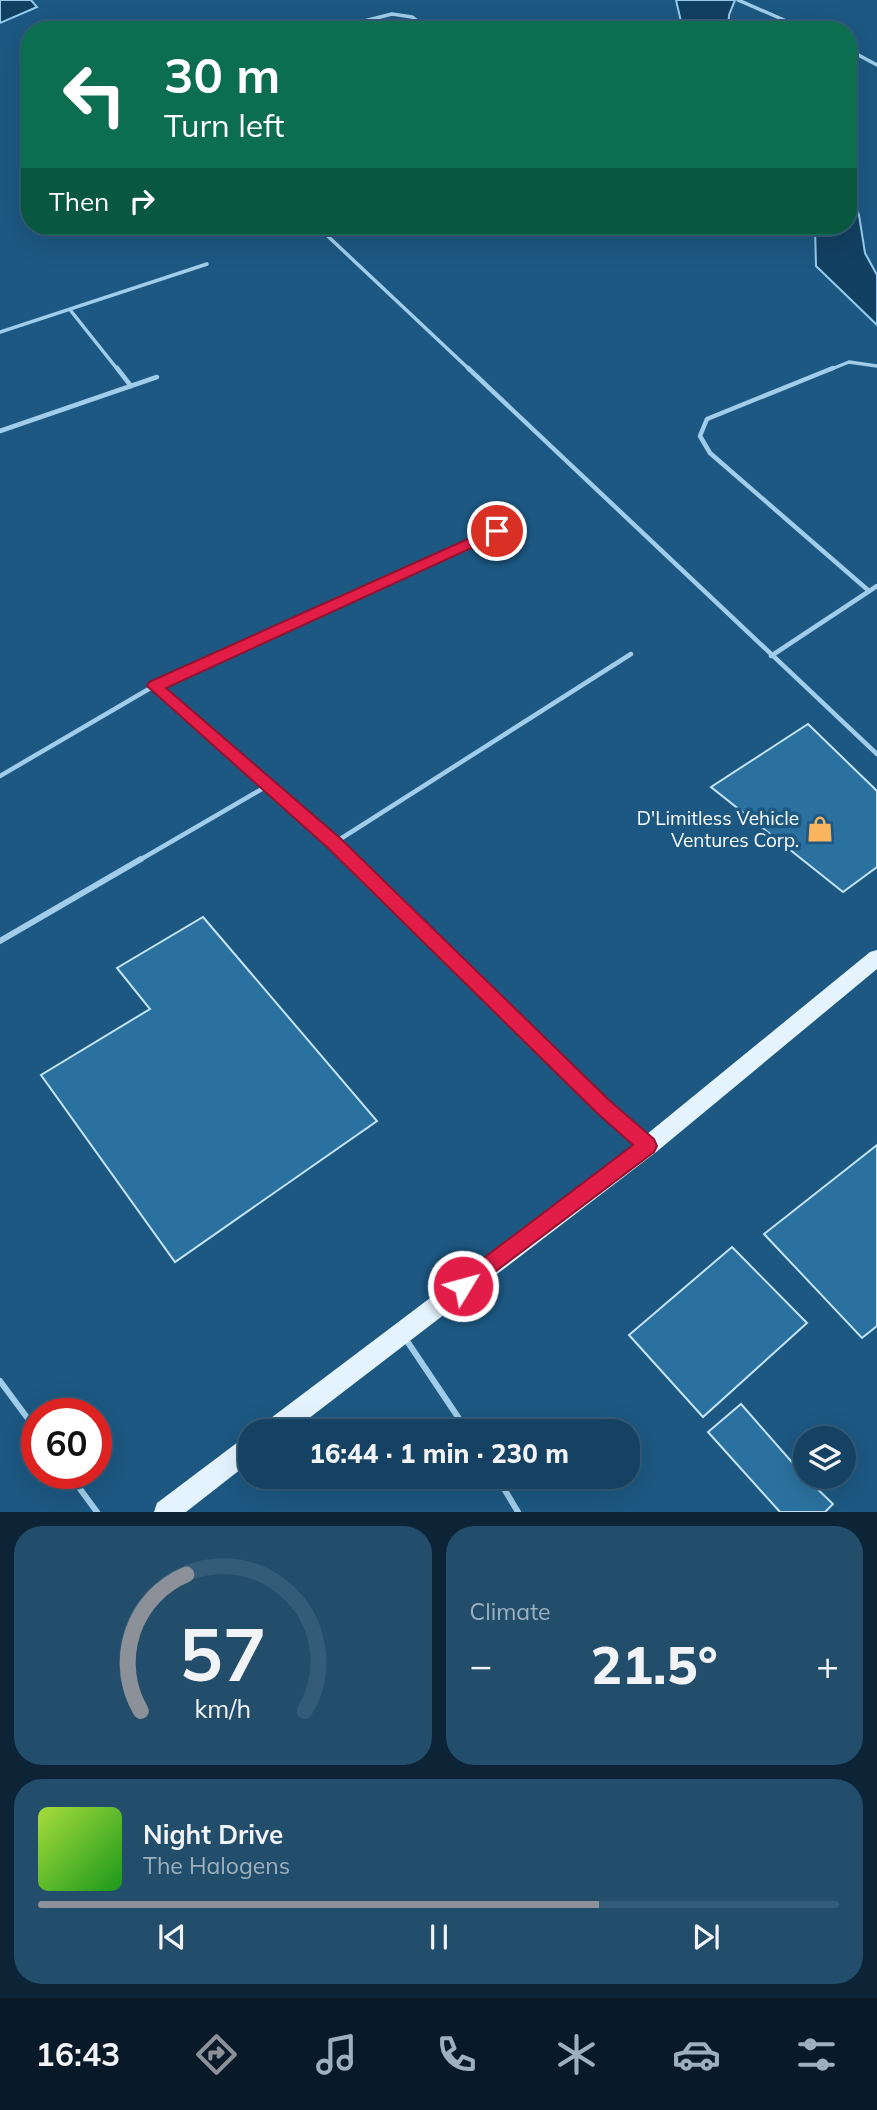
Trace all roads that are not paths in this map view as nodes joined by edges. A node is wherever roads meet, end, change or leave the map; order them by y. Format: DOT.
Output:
graph roads {
  1 [pos="738,0"];
  2 [pos="364,21"];
  3 [pos="417,21"];
  4 [pos="787,21"];
  5 [pos="857,54"];
  6 [pos="877,65"];
  7 [pos="327,235"];
  8 [pos="208,264"];
  9 [pos="71,311"];
  10 [pos="0,332"];
  11 [pos="877,366"];
  12 [pos="157,377"];
  13 [pos="131,386"];
  14 [pos="0,431"];
  15 [pos="522,520"];
  16 [pos="877,586"];
  17 [pos="869,591"];
  18 [pos="631,654"];
  19 [pos="771,656"];
  20 [pos="154,686"];
  21 [pos="877,754"];
  22 [pos="0,776"];
  23 [pos="267,786"];
  24 [pos="334,843"];
  25 [pos="0,941"];
  26 [pos="877,958"];
  27 [pos="648,1146"];
  28 [pos="401,1332"];
  29 [pos="0,1381"];
  30 [pos="21,1409"];
  31 [pos="288,1419"];
  32 [pos="459,1419"];
  33 [pos="238,1456"];
  34 [pos="80,1489"];
  35 [pos="504,1489"];
  36 [pos="97,1511"];
  37 [pos="166,1511"];
  38 [pos="518,1511"];
  1 -- 4 [label="lane"];
  2 -- 3 [label="lane"];
  5 -- 6 [label="lane"];
  7 -- 19 [label="lane"];
  8 -- 9 [label="lane"];
  9 -- 10 [label="lane"];
  9 -- 13 [label="lane"];
  11 -- 17 [label="lane"];
  12 -- 13 [label="lane"];
  13 -- 14 [label="lane"];
  15 -- 20 [label="lane"];
  16 -- 17 [label="lane"];
  17 -- 19 [label="lane"];
  18 -- 24 [label="lane"];
  19 -- 21 [label="lane"];
  20 -- 22 [label="lane"];
  20 -- 23 [label="lane"];
  23 -- 24 [label="lane"];
  23 -- 25 [label="lane"];
  24 -- 27 [label="lane"];
  26 -- 27 [label="main road"];
  27 -- 28 [label="main road"];
  28 -- 31 [label="main road"];
  28 -- 32 [label="lane"];
  29 -- 30 [label="lane"];
  33 -- 37 [label="main road"];
  34 -- 36 [label="lane"];
  35 -- 38 [label="lane"];
}
